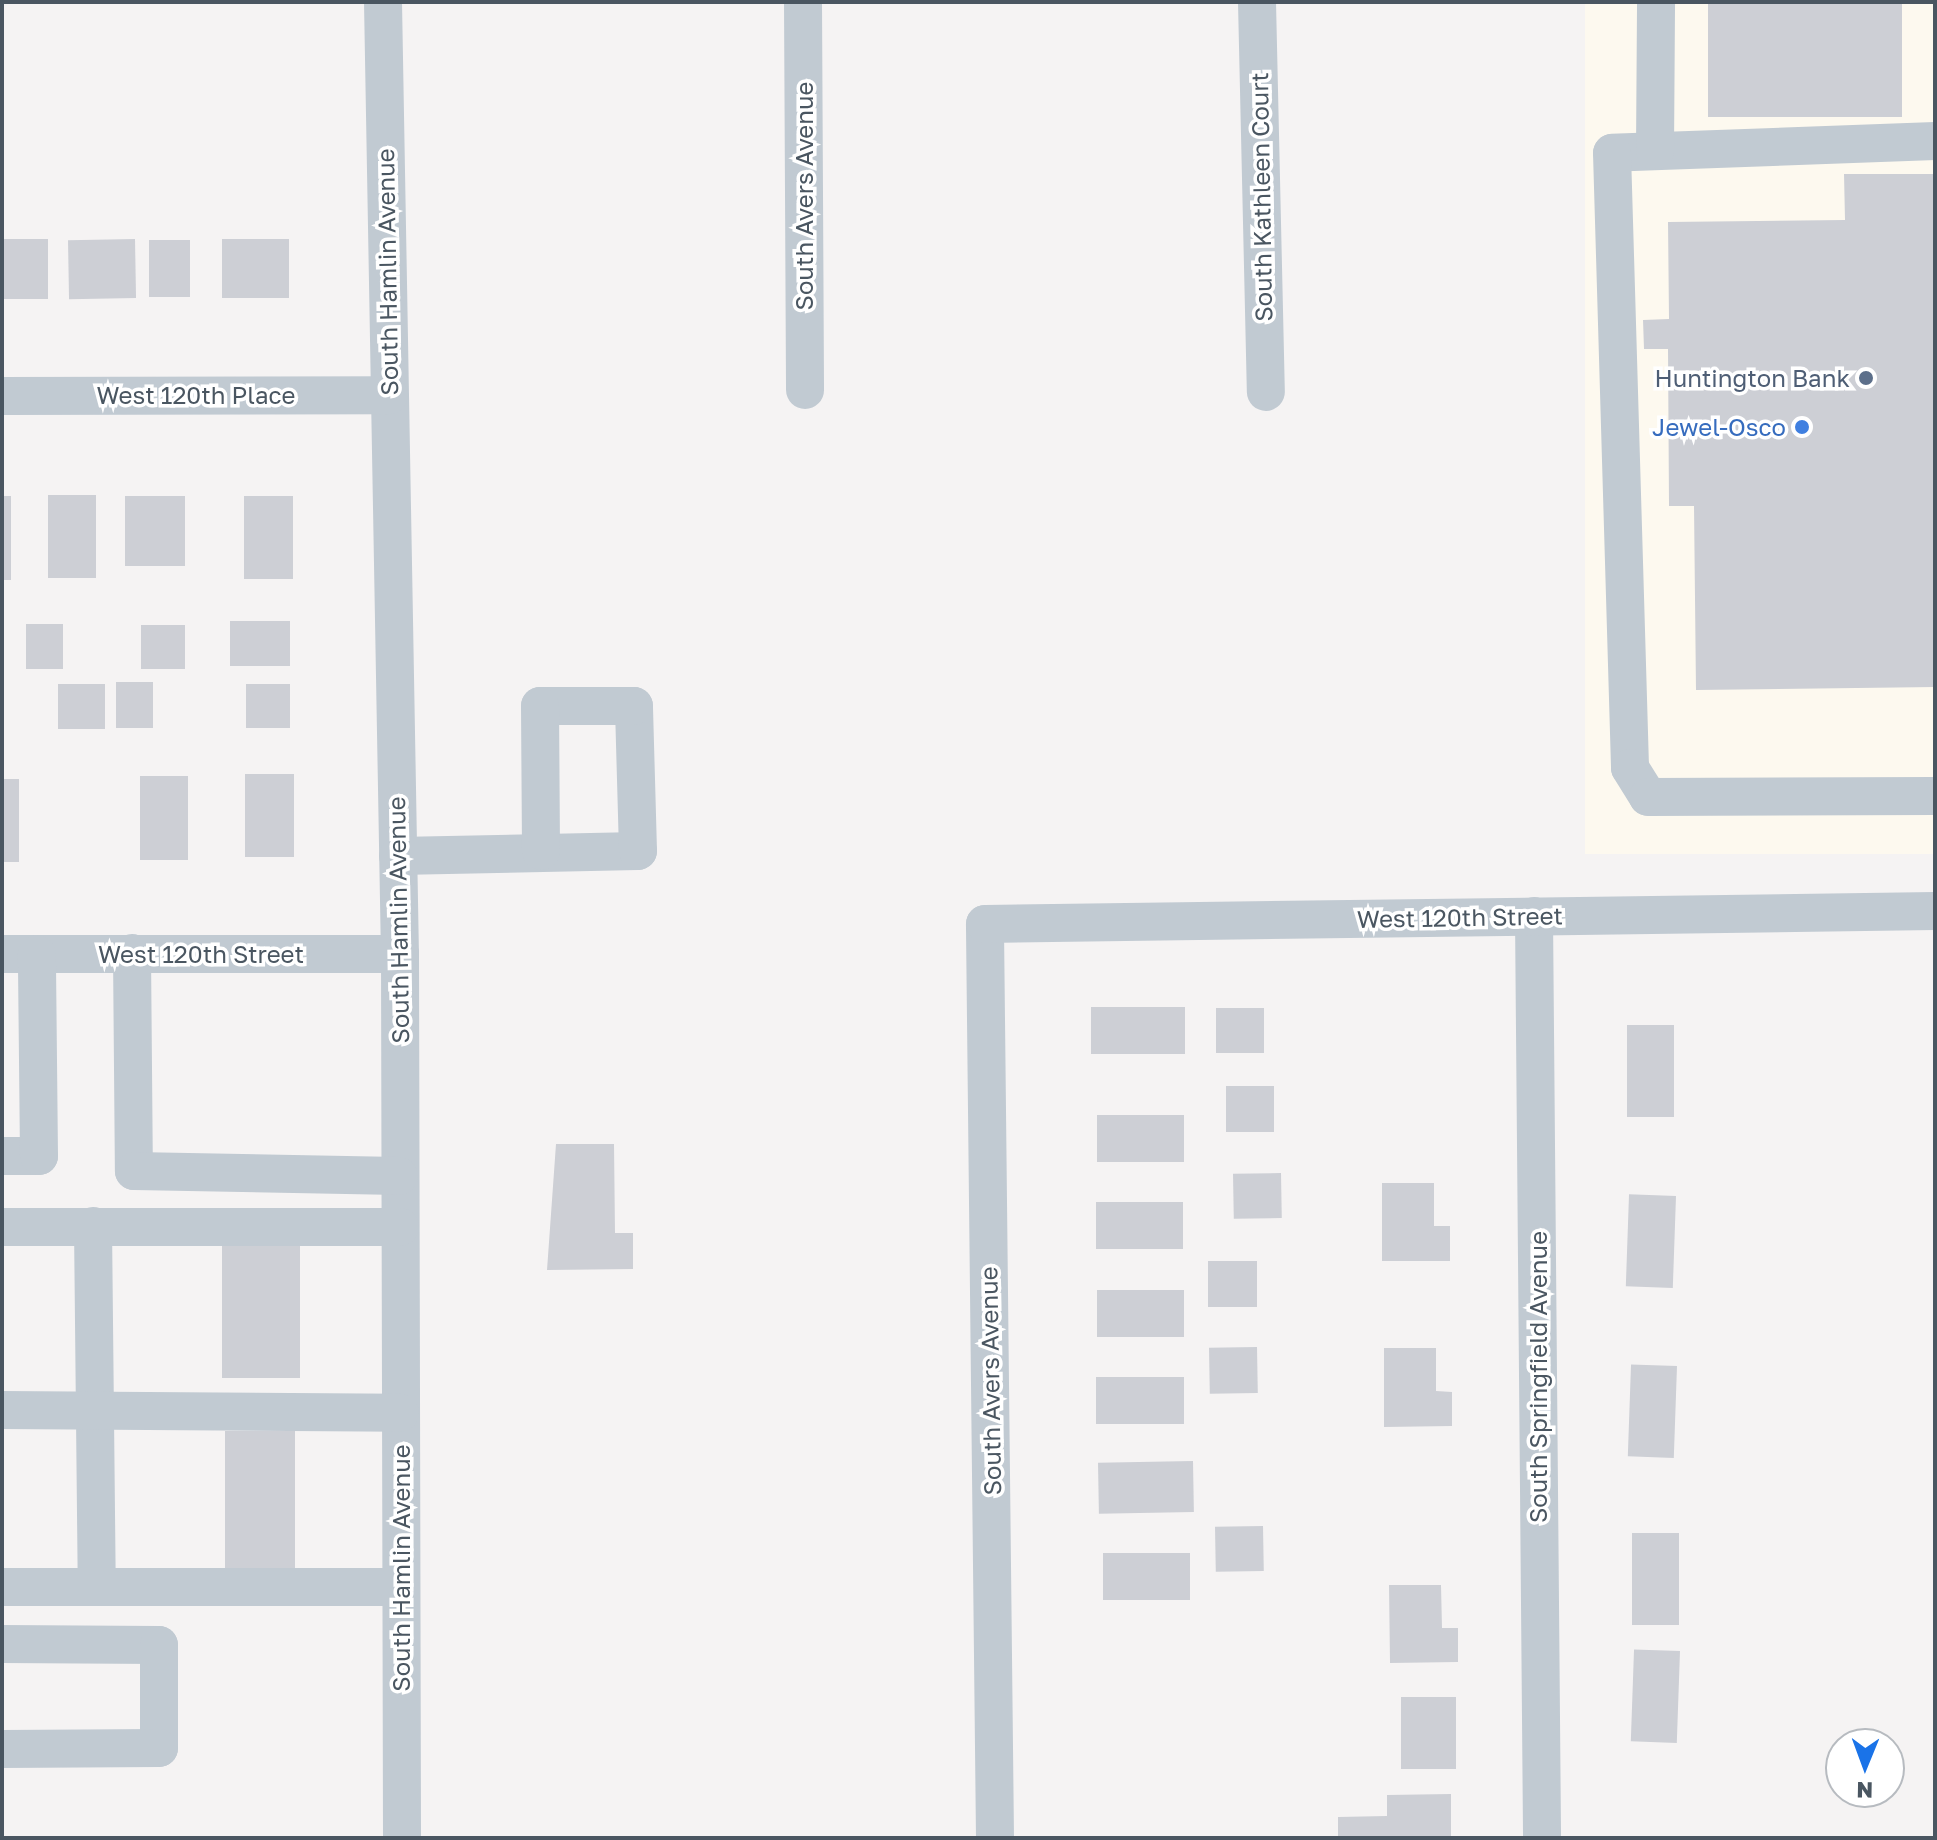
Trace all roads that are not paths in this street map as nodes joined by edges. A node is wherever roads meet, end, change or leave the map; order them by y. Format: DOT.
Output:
graph roads {
  1 [pos="383,2"];
  2 [pos="803,2"];
  3 [pos="1257,2"];
  4 [pos="1656,2"];
  5 [pos="1935,141"];
  6 [pos="1655,151"];
  7 [pos="805,390"];
  8 [pos="1266,392"];
  9 [pos="389,395"];
  10 [pos="2,396"];
  11 [pos="1935,796"];
  12 [pos="541,851"];
  13 [pos="398,856"];
  14 [pos="1935,911"];
  15 [pos="1534,916"];
  16 [pos="985,924"];
  17 [pos="132,953"];
  18 [pos="20,954"];
  19 [pos="400,954"];
  20 [pos="2,1156"];
  21 [pos="399,1176"];
  22 [pos="93,1226"];
  23 [pos="2,1227"];
  24 [pos="400,1227"];
  25 [pos="2,1410"];
  26 [pos="96,1410"];
  27 [pos="400,1413"];
  28 [pos="2,1587"];
  29 [pos="97,1587"];
  30 [pos="400,1587"];
  31 [pos="2,1644"];
  32 [pos="2,1749"];
  33 [pos="402,1838"];
  34 [pos="995,1838"];
  35 [pos="1542,1838"];
  1 -- 9 [label="street, South Hamlin Avenue"];
  2 -- 7 [label="street, South Avers Avenue"];
  3 -- 8 [label="street, South Kathleen Court"];
  4 -- 6 [label="street"];
  5 -- 6 [label="street"];
  6 -- 11 [label="street"];
  9 -- 10 [label="street, West 120th Place"];
  9 -- 13 [label="street, South Hamlin Avenue"];
  12 -- 12 [label="street"];
  12 -- 13 [label="street"];
  13 -- 19 [label="street, South Hamlin Avenue"];
  14 -- 15 [label="street, West 120th Street"];
  15 -- 16 [label="street, West 120th Street"];
  15 -- 35 [label="street, South Springfield Avenue"];
  16 -- 34 [label="street, South Avers Avenue"];
  17 -- 18 [label="street, West 120th Street"];
  17 -- 19 [label="street, West 120th Street"];
  17 -- 21 [label="street"];
  18 -- 20 [label="street"];
  19 -- 21 [label="street, South Hamlin Avenue"];
  21 -- 24 [label="street, South Hamlin Avenue"];
  22 -- 23 [label="street"];
  22 -- 24 [label="street"];
  22 -- 26 [label="street"];
  24 -- 27 [label="street, South Hamlin Avenue"];
  25 -- 26 [label="street"];
  26 -- 27 [label="street"];
  26 -- 29 [label="street"];
  27 -- 30 [label="street, South Hamlin Avenue"];
  28 -- 29 [label="street"];
  29 -- 30 [label="street"];
  30 -- 33 [label="street, South Hamlin Avenue"];
  31 -- 32 [label="street"];
}
